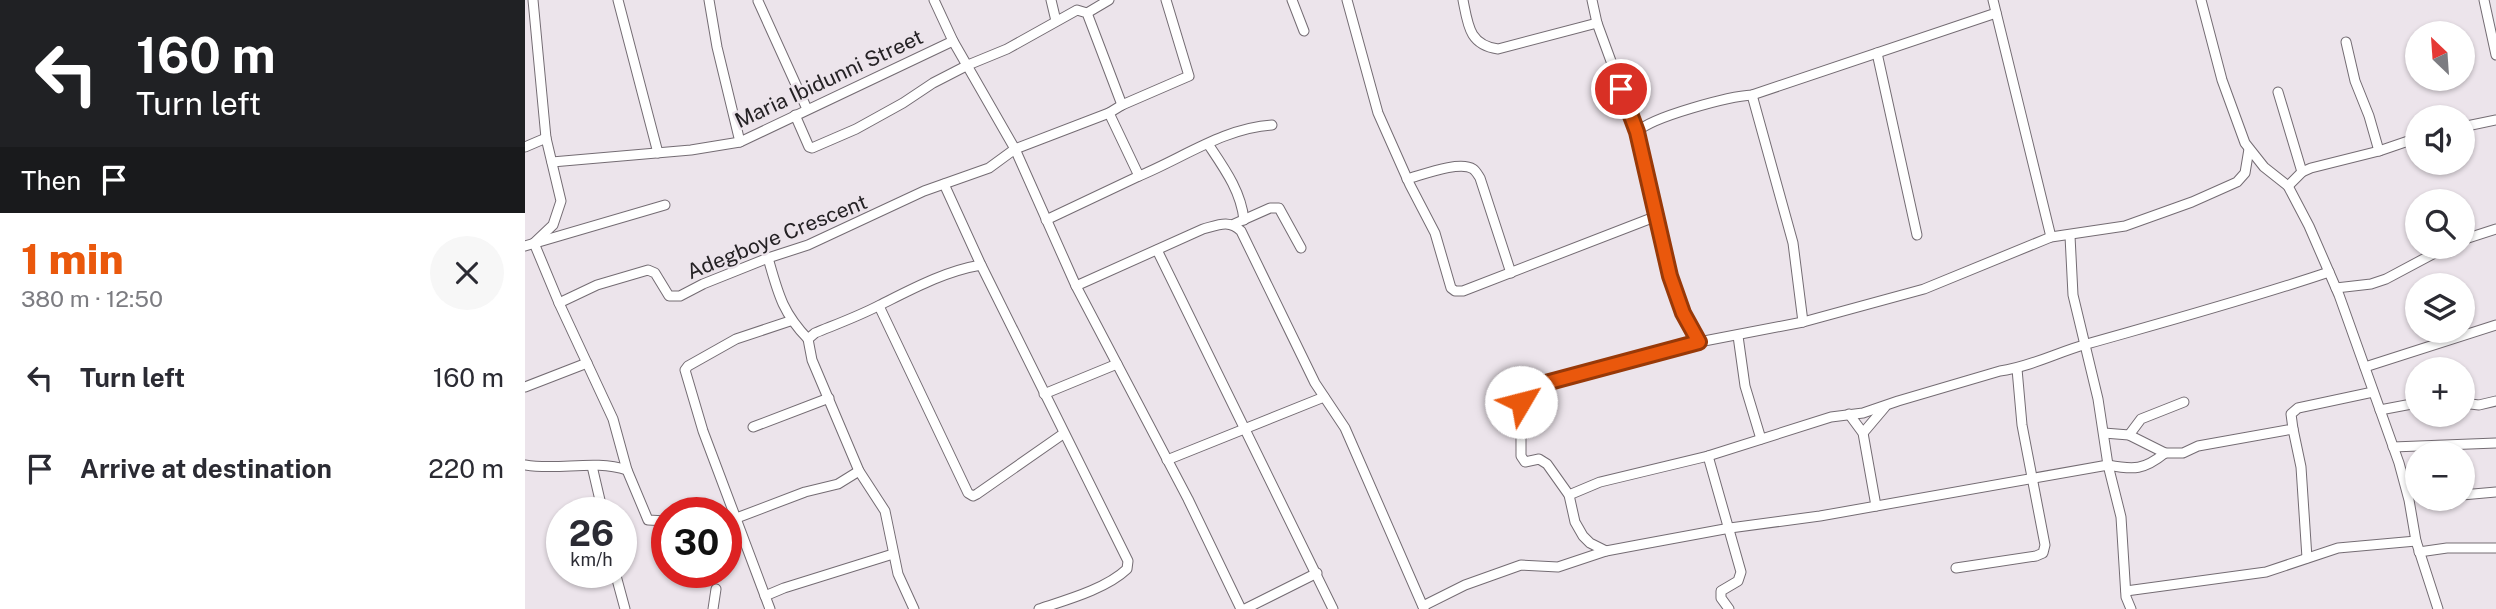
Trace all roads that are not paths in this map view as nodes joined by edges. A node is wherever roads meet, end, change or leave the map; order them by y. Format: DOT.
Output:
graph roads {
  1 [pos="533,0"];
  2 [pos="618,0"];
  3 [pos="709,0"];
  4 [pos="935,0"];
  5 [pos="1051,0"];
  6 [pos="1109,0"];
  7 [pos="1166,0"];
  8 [pos="1292,0"];
  9 [pos="1347,0"];
  10 [pos="1463,0"];
  11 [pos="1592,0"];
  12 [pos="1993,0"];
  13 [pos="2201,0"];
  14 [pos="2484,0"];
  15 [pos="758,1"];
  16 [pos="1087,13"];
  17 [pos="1996,13"];
  18 [pos="1056,21"];
  19 [pos="1597,23"];
  20 [pos="1304,31"];
  21 [pos="953,41"];
  22 [pos="2346,42"];
  23 [pos="1877,53"];
  24 [pos="2496,55"];
  25 [pos="968,65"];
  26 [pos="2278,92"];
  27 [pos="1752,94"];
  28 [pos="1122,105"];
  29 [pos="807,109"];
  30 [pos="1109,113"];
  31 [pos="795,115"];
  32 [pos="2496,120"];
  33 [pos="2475,124"];
  34 [pos="1272,125"];
  35 [pos="1637,132"];
  36 [pos="546,138"];
  37 [pos="740,142"];
  38 [pos="2405,142"];
  39 [pos="1208,144"];
  40 [pos="525,147"];
  41 [pos="1015,149"];
  42 [pos="2249,149"];
  43 [pos="2379,151"];
  44 [pos="658,153"];
  45 [pos="552,162"];
  46 [pos="2264,167"];
  47 [pos="2302,172"];
  48 [pos="2245,173"];
  49 [pos="1139,176"];
  50 [pos="1407,179"];
  51 [pos="944,184"];
  52 [pos="2288,186"];
  53 [pos="665,205"];
  54 [pos="1657,216"];
  55 [pos="1046,220"];
  56 [pos="1244,220"];
  57 [pos="1234,224"];
  58 [pos="2496,229"];
  59 [pos="1917,235"];
  60 [pos="2070,236"];
  61 [pos="2475,236"];
  62 [pos="2051,237"];
  63 [pos="530,244"];
  64 [pos="1301,248"];
  65 [pos="1157,250"];
  66 [pos="768,258"];
  67 [pos="2424,259"];
  68 [pos="981,265"];
  69 [pos="2329,272"];
  70 [pos="1511,273"];
  71 [pos="1076,286"];
  72 [pos="2336,288"];
  73 [pos="559,303"];
  74 [pos="879,306"];
  75 [pos="790,321"];
  76 [pos="1803,322"];
  77 [pos="2496,325"];
  78 [pos="1738,336"];
  79 [pos="809,339"];
  80 [pos="1699,342"];
  81 [pos="2086,344"];
  82 [pos="587,363"];
  83 [pos="1117,363"];
  84 [pos="2365,368"];
  85 [pos="2018,369"];
  86 [pos="525,387"];
  87 [pos="2373,392"];
  88 [pos="1044,394"];
  89 [pos="1324,397"];
  90 [pos="829,398"];
  91 [pos="2496,401"];
  92 [pos="2184,402"];
  93 [pos="2405,405"];
  94 [pos="2475,405"];
  95 [pos="1885,407"];
  96 [pos="2380,410"];
  97 [pos="1849,414"];
  98 [pos="753,426"];
  99 [pos="2293,429"];
  100 [pos="1245,430"];
  101 [pos="1863,433"];
  102 [pos="2104,433"];
  103 [pos="1063,434"];
  104 [pos="2129,435"];
  105 [pos="1761,439"];
  106 [pos="2496,443"];
  107 [pos="2393,447"];
  108 [pos="2165,453"];
  109 [pos="1708,456"];
  110 [pos="1167,460"];
  111 [pos="525,465"];
  112 [pos="2108,465"];
  113 [pos="593,466"];
  114 [pos="627,470"];
  115 [pos="859,471"];
  116 [pos="2032,477"];
  117 [pos="2405,478"];
  118 [pos="2496,492"];
  119 [pos="2475,494"];
  120 [pos="1569,495"];
  121 [pos="600,497"];
  122 [pos="724,497"];
  123 [pos="1876,506"];
  124 [pos="2414,511"];
  125 [pos="742,517"];
  126 [pos="651,520"];
  127 [pos="1730,528"];
  128 [pos="2416,541"];
  129 [pos="742,545"];
  130 [pos="2496,548"];
  131 [pos="1606,551"];
  132 [pos="2419,552"];
  133 [pos="893,554"];
  134 [pos="2307,558"];
  135 [pos="1957,568"];
  136 [pos="1317,573"];
  137 [pos="619,588"];
  138 [pos="716,589"];
  139 [pos="2126,590"];
  140 [pos="765,596"];
  141 [pos="1424,608"];
  142 [pos="625,609"];
  143 [pos="713,609"];
  144 [pos="770,609"];
  145 [pos="914,609"];
  146 [pos="1039,609"];
  147 [pos="1243,609"];
  148 [pos="1333,609"];
  149 [pos="1729,609"];
  150 [pos="2131,609"];
  151 [pos="2438,609"];
  1 -- 36 [label="street"];
  2 -- 44 [label="street"];
  3 -- 37 [label="street"];
  4 -- 21 [label="street"];
  5 -- 18 [label="street"];
  6 -- 16 [label="street"];
  7 -- 28 [label="street, Adegboye Crescent"];
  8 -- 20 [label="street"];
  9 -- 50 [label="street"];
  10 -- 19 [label="street"];
  11 -- 19 [label="street"];
  12 -- 17 [label="street"];
  13 -- 42 [label="street"];
  14 -- 24 [label="street"];
  15 -- 29 [label="street"];
  16 -- 18 [label="street"];
  16 -- 28 [label="street"];
  17 -- 23 [label="street"];
  17 -- 62 [label="street"];
  18 -- 25 [label="street"];
  19 -- 35 [label="street"];
  21 -- 25 [label="street"];
  21 -- 29 [label="street, Maria Ibidunni Street"];
  22 -- 43 [label="street"];
  23 -- 27 [label="street"];
  23 -- 59 [label="street"];
  25 -- 31 [label="street"];
  25 -- 41 [label="street"];
  26 -- 47 [label="street"];
  27 -- 35 [label="street"];
  27 -- 76 [label="street"];
  28 -- 30 [label="street, Adegboye Crescent"];
  29 -- 31 [label="street, Maria Ibidunni Street"];
  30 -- 41 [label="street, Adegboye Crescent"];
  30 -- 49 [label="street"];
  31 -- 37 [label="street, Maria Ibidunni Street"];
  32 -- 33 [label="street"];
  34 -- 39 [label="street"];
  35 -- 54 [label="street"];
  36 -- 40 [label="street"];
  36 -- 45 [label="street"];
  37 -- 44 [label="street, Maria Ibidunni Street"];
  38 -- 43 [label="street"];
  39 -- 49 [label="street"];
  39 -- 56 [label="street"];
  41 -- 51 [label="street, Adegboye Crescent"];
  41 -- 55 [label="street"];
  42 -- 46 [label="street"];
  42 -- 48 [label="street"];
  43 -- 47 [label="street"];
  44 -- 45 [label="street, Maria Ibidunni Street"];
  45 -- 63 [label="street"];
  46 -- 48 [label="street"];
  46 -- 52 [label="street"];
  47 -- 52 [label="street"];
  48 -- 60 [label="street"];
  49 -- 55 [label="street"];
  50 -- 70 [label="street"];
  50 -- 70 [label="street"];
  51 -- 66 [label="street, Adegboye Crescent"];
  51 -- 68 [label="street"];
  52 -- 69 [label="street"];
  53 -- 63 [label="street"];
  54 -- 70 [label="street"];
  54 -- 80 [label="street"];
  55 -- 71 [label="street"];
  56 -- 57 [label="street"];
  56 -- 64 [label="street"];
  57 -- 65 [label="street"];
  57 -- 89 [label="street"];
  58 -- 61 [label="street"];
  60 -- 62 [label="street"];
  60 -- 81 [label="street"];
  62 -- 76 [label="street"];
  63 -- 73 [label="street"];
  65 -- 71 [label="street"];
  65 -- 100 [label="street"];
  66 -- 73 [label="street, Adegboye Crescent"];
  66 -- 75 [label="street"];
  67 -- 72 [label="street"];
  68 -- 74 [label="street"];
  68 -- 88 [label="street"];
  69 -- 72 [label="street"];
  69 -- 81 [label="street"];
  71 -- 83 [label="street"];
  72 -- 84 [label="street"];
  73 -- 82 [label="street"];
  74 -- 79 [label="street"];
  74 -- 103 [label="street"];
  75 -- 79 [label="street"];
  75 -- 122 [label="street"];
  76 -- 78 [label="street"];
  77 -- 84 [label="street"];
  78 -- 80 [label="street"];
  78 -- 105 [label="street"];
  79 -- 90 [label="street"];
  80 -- 120 [label="street"];
  81 -- 85 [label="street"];
  81 -- 102 [label="street"];
  82 -- 86 [label="street"];
  82 -- 114 [label="street"];
  83 -- 88 [label="street"];
  83 -- 110 [label="street"];
  84 -- 87 [label="street"];
  85 -- 95 [label="street"];
  85 -- 116 [label="street"];
  87 -- 96 [label="street"];
  87 -- 99 [label="street"];
  88 -- 103 [label="street"];
  89 -- 100 [label="street"];
  89 -- 141 [label="street"];
  90 -- 98 [label="street"];
  90 -- 115 [label="street"];
  91 -- 94 [label="street"];
  92 -- 104 [label="street"];
  93 -- 96 [label="street"];
  95 -- 97 [label="street"];
  95 -- 101 [label="street"];
  96 -- 107 [label="street"];
  97 -- 101 [label="street"];
  97 -- 105 [label="street"];
  99 -- 108 [label="street"];
  99 -- 134 [label="street"];
  100 -- 110 [label="street"];
  100 -- 136 [label="street"];
  101 -- 123 [label="street"];
  102 -- 104 [label="street"];
  102 -- 112 [label="street"];
  103 -- 146 [label="street"];
  104 -- 108 [label="street"];
  105 -- 109 [label="street"];
  106 -- 107 [label="street"];
  107 -- 117 [label="street"];
  108 -- 112 [label="street"];
  109 -- 120 [label="street"];
  109 -- 127 [label="street"];
  110 -- 147 [label="street"];
  111 -- 113 [label="street"];
  112 -- 116 [label="street"];
  112 -- 139 [label="street"];
  113 -- 114 [label="street"];
  113 -- 121 [label="street"];
  114 -- 126 [label="street"];
  115 -- 125 [label="street"];
  115 -- 133 [label="street"];
  116 -- 123 [label="street"];
  116 -- 135 [label="street"];
  118 -- 119 [label="street"];
  120 -- 131 [label="street"];
  123 -- 127 [label="street"];
  124 -- 128 [label="street"];
  127 -- 131 [label="street"];
  127 -- 149 [label="street"];
  128 -- 132 [label="street"];
  128 -- 134 [label="street"];
  129 -- 140 [label="street"];
  130 -- 132 [label="street"];
  131 -- 141 [label="street"];
  132 -- 151 [label="street"];
  133 -- 140 [label="street"];
  133 -- 145 [label="street"];
  134 -- 139 [label="street"];
  136 -- 147 [label="street"];
  136 -- 148 [label="street"];
  137 -- 142 [label="street"];
  138 -- 143 [label="street"];
  139 -- 150 [label="street"];
  140 -- 144 [label="street"];
}
